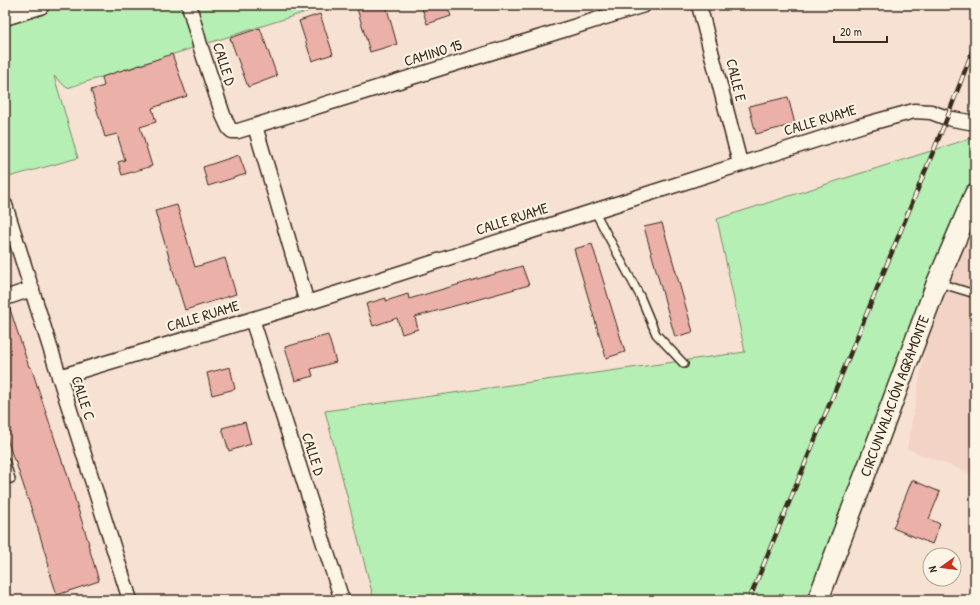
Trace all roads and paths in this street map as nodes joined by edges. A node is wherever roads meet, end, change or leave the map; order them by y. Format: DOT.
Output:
graph roads {
  1 [pos="40,5"];
  2 [pos="189,5"];
  3 [pos="644,5"];
  4 [pos="699,5"];
  5 [pos="5,16"];
  6 [pos="975,123"];
  7 [pos="255,126"];
  8 [pos="232,131"];
  9 [pos="740,163"];
  10 [pos="975,194"];
  11 [pos="5,205"];
  12 [pos="594,210"];
  13 [pos="937,283"];
  14 [pos="32,289"];
  15 [pos="975,294"];
  16 [pos="5,298"];
  17 [pos="306,303"];
  18 [pos="252,319"];
  19 [pos="684,364"];
  20 [pos="59,378"];
  21 [pos="5,461"];
  22 [pos="11,478"];
  23 [pos="130,600"];
  24 [pos="342,600"];
  25 [pos="818,600"];
  1 -- 5 [label="street"];
  2 -- 8 [label="street, CALLE D"];
  3 -- 7 [label="street, CAMINO 15"];
  4 -- 9 [label="street, CALLE E"];
  6 -- 9 [label="street, CALLE RUAME"];
  7 -- 8 [label="street, CAMINO 15"];
  7 -- 17 [label="street"];
  9 -- 12 [label="street, CALLE RUAME"];
  10 -- 13 [label="main road, CIRCUNVALACIÓN AGRAMONTE"];
  11 -- 14 [label="street, CALLE C"];
  12 -- 17 [label="street, CALLE RUAME"];
  12 -- 19 [label="lane"];
  13 -- 15 [label="lane"];
  13 -- 25 [label="main road, CIRCUNVALACIÓN AGRAMONTE"];
  14 -- 16 [label="street"];
  14 -- 20 [label="street, CALLE C"];
  17 -- 18 [label="street, CALLE RUAME"];
  18 -- 20 [label="street, CALLE RUAME"];
  18 -- 24 [label="street, CALLE D"];
  20 -- 23 [label="street, CALLE C"];
  21 -- 22 [label="lane"];
}
